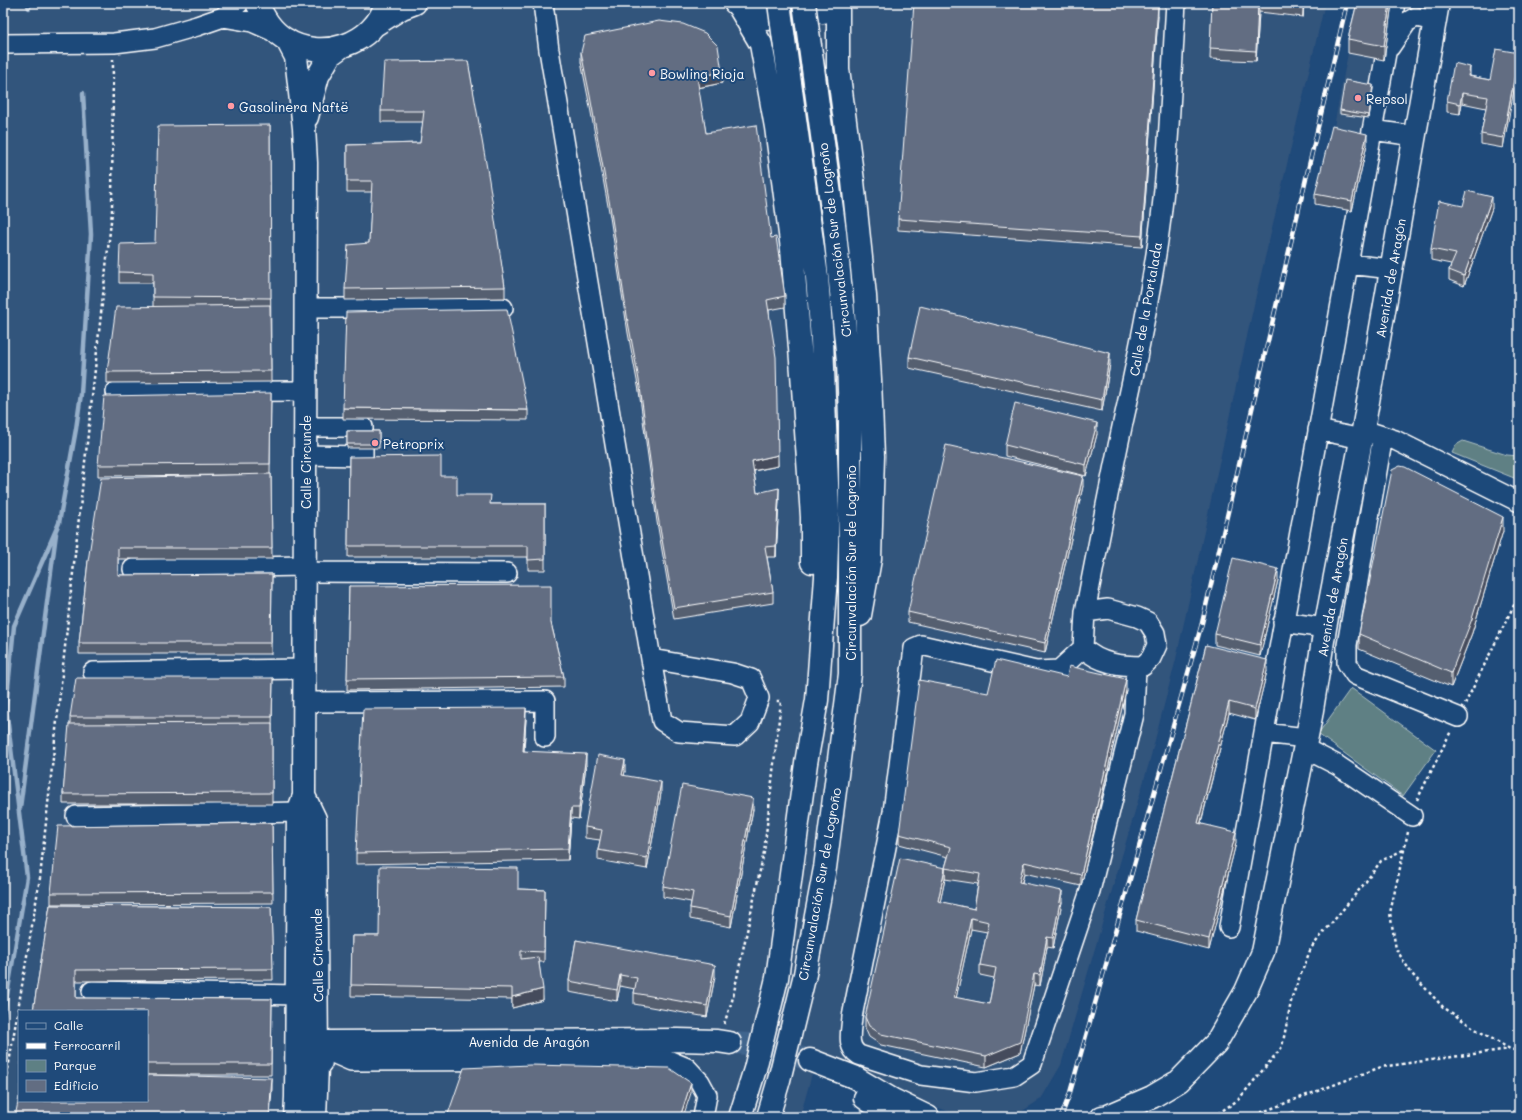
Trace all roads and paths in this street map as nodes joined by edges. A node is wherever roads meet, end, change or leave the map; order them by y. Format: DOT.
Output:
graph roads {
  1 [pos="239,3"];
  2 [pos="257,3"];
  3 [pos="386,3"];
  4 [pos="415,3"];
  5 [pos="543,3"];
  6 [pos="1176,3"];
  7 [pos="1395,3"];
  8 [pos="737,5"];
  9 [pos="825,5"];
  10 [pos="774,11"];
  11 [pos="1437,12"];
  12 [pos="223,17"];
  13 [pos="374,25"];
  14 [pos="282,37"];
  15 [pos="114,43"];
  16 [pos="3,44"];
  17 [pos="341,47"];
  18 [pos="1386,53"];
  19 [pos="304,128"];
  20 [pos="1372,130"];
  21 [pos="1415,136"];
  22 [pos="1348,264"];
  23 [pos="1392,269"];
  24 [pos="306,308"];
  25 [pos="503,308"];
  26 [pos="306,391"];
  27 [pos="116,392"];
  28 [pos="306,427"];
  29 [pos="1318,430"];
  30 [pos="1369,435"];
  31 [pos="305,455"];
  32 [pos="1519,502"];
  33 [pos="133,569"];
  34 [pos="305,569"];
  35 [pos="507,573"];
  36 [pos="1519,595"];
  37 [pos="1085,612"];
  38 [pos="1284,622"];
  39 [pos="1325,628"];
  40 [pos="1083,648"];
  41 [pos="651,659"];
  42 [pos="1136,666"];
  43 [pos="305,669"];
  44 [pos="93,672"];
  45 [pos="850,674"];
  46 [pos="759,698"];
  47 [pos="305,702"];
  48 [pos="1458,717"];
  49 [pos="1264,733"];
  50 [pos="545,737"];
  51 [pos="1305,743"];
  52 [pos="806,763"];
  53 [pos="301,804"];
  54 [pos="76,816"];
  55 [pos="1412,816"];
  56 [pos="1403,850"];
  57 [pos="1229,927"];
  58 [pos="296,943"];
  59 [pos="92,991"];
  60 [pos="297,994"];
  61 [pos="724,1042"];
  62 [pos="851,1048"];
  63 [pos="326,1049"];
  64 [pos="1510,1049"];
  65 [pos="1519,1051"];
  66 [pos="849,1076"];
  67 [pos="3,1099"];
  68 [pos="1105,1116"];
  69 [pos="295,1117"];
  70 [pos="305,1117"];
  71 [pos="315,1117"];
  72 [pos="703,1117"];
  73 [pos="740,1117"];
  74 [pos="768,1117"];
  75 [pos="892,1117"];
  76 [pos="928,1117"];
  77 [pos="1213,1117"];
  78 [pos="1249,1117"];
  1 -- 12 [label="street"];
  2 -- 14 [label="main road"];
  3 -- 13 [label="main road"];
  4 -- 13 [label="main road"];
  5 -- 41 [label="street"];
  6 -- 37 [label="street, Calle de la Portalada"];
  7 -- 18 [label="street"];
  8 -- 10 [label="main road"];
  8 -- 52 [label="main road"];
  9 -- 45 [label="main road"];
  9 -- 45 [label="main road, Circunvalación Sur de Logroño, bridge"];
  10 -- 52 [label="main road, Circunvalación Sur de Logroño, bridge"];
  11 -- 18 [label="street"];
  11 -- 21 [label="main road, Avenida de Aragón"];
  12 -- 14 [label="street"];
  12 -- 15 [label="street"];
  13 -- 17 [label="main road"];
  14 -- 17 [label="main road"];
  14 -- 19 [label="main road, Calle Circunde"];
  15 -- 16 [label="street"];
  15 -- 67 [label="path"];
  17 -- 19 [label="main road, Calle Circunde"];
  18 -- 20 [label="street"];
  19 -- 24 [label="main road, Calle Circunde"];
  20 -- 21 [label="street"];
  20 -- 22 [label="street"];
  21 -- 23 [label="main road, Avenida de Aragón"];
  22 -- 23 [label="street"];
  22 -- 29 [label="street"];
  23 -- 30 [label="main road, Avenida de Aragón"];
  24 -- 25 [label="street"];
  24 -- 26 [label="main road, Calle Circunde"];
  26 -- 27 [label="street"];
  26 -- 28 [label="main road, Calle Circunde"];
  28 -- 31 [label="main road, Calle Circunde"];
  28 -- 31 [label="street"];
  29 -- 30 [label="street"];
  29 -- 38 [label="street"];
  30 -- 32 [label="street"];
  30 -- 39 [label="main road, Avenida de Aragón"];
  30 -- 48 [label="street"];
  31 -- 34 [label="main road, Calle Circunde"];
  33 -- 34 [label="street"];
  34 -- 35 [label="street"];
  34 -- 43 [label="main road, Calle Circunde"];
  36 -- 48 [label="path"];
  37 -- 40 [label="street, Calle de la Portalada"];
  37 -- 42 [label="street"];
  38 -- 39 [label="street"];
  38 -- 49 [label="street"];
  39 -- 51 [label="main road, Avenida de Aragón"];
  40 -- 42 [label="street"];
  40 -- 62 [label="street"];
  41 -- 46 [label="street"];
  41 -- 46 [label="street"];
  42 -- 62 [label="street"];
  43 -- 44 [label="street"];
  43 -- 47 [label="main road, Calle Circunde"];
  45 -- 74 [label="main road, Circunvalación Sur de Logroño"];
  46 -- 61 [label="path"];
  47 -- 50 [label="street"];
  47 -- 53 [label="main road, Calle Circunde"];
  48 -- 55 [label="path"];
  49 -- 51 [label="street"];
  49 -- 57 [label="street"];
  51 -- 55 [label="street"];
  51 -- 68 [label="main road, Avenida de Aragón"];
  52 -- 73 [label="main road, Circunvalación Sur de Logroño"];
  53 -- 54 [label="street"];
  53 -- 58 [label="main road, Calle Circunde"];
  53 -- 63 [label="main road, Calle Circunde"];
  55 -- 56 [label="path"];
  56 -- 64 [label="path"];
  56 -- 77 [label="path"];
  58 -- 60 [label="main road, Calle Circunde"];
  58 -- 63 [label="main road"];
  59 -- 60 [label="street"];
  60 -- 69 [label="main road, Calle Circunde"];
  61 -- 63 [label="main road, Avenida de Aragón"];
  62 -- 66 [label="street"];
  63 -- 70 [label="main road"];
  63 -- 71 [label="main road, Calle Circunde"];
  63 -- 72 [label="street"];
  64 -- 65 [label="path"];
  64 -- 78 [label="path"];
  66 -- 75 [label="main road"];
  66 -- 76 [label="main road"];
}
